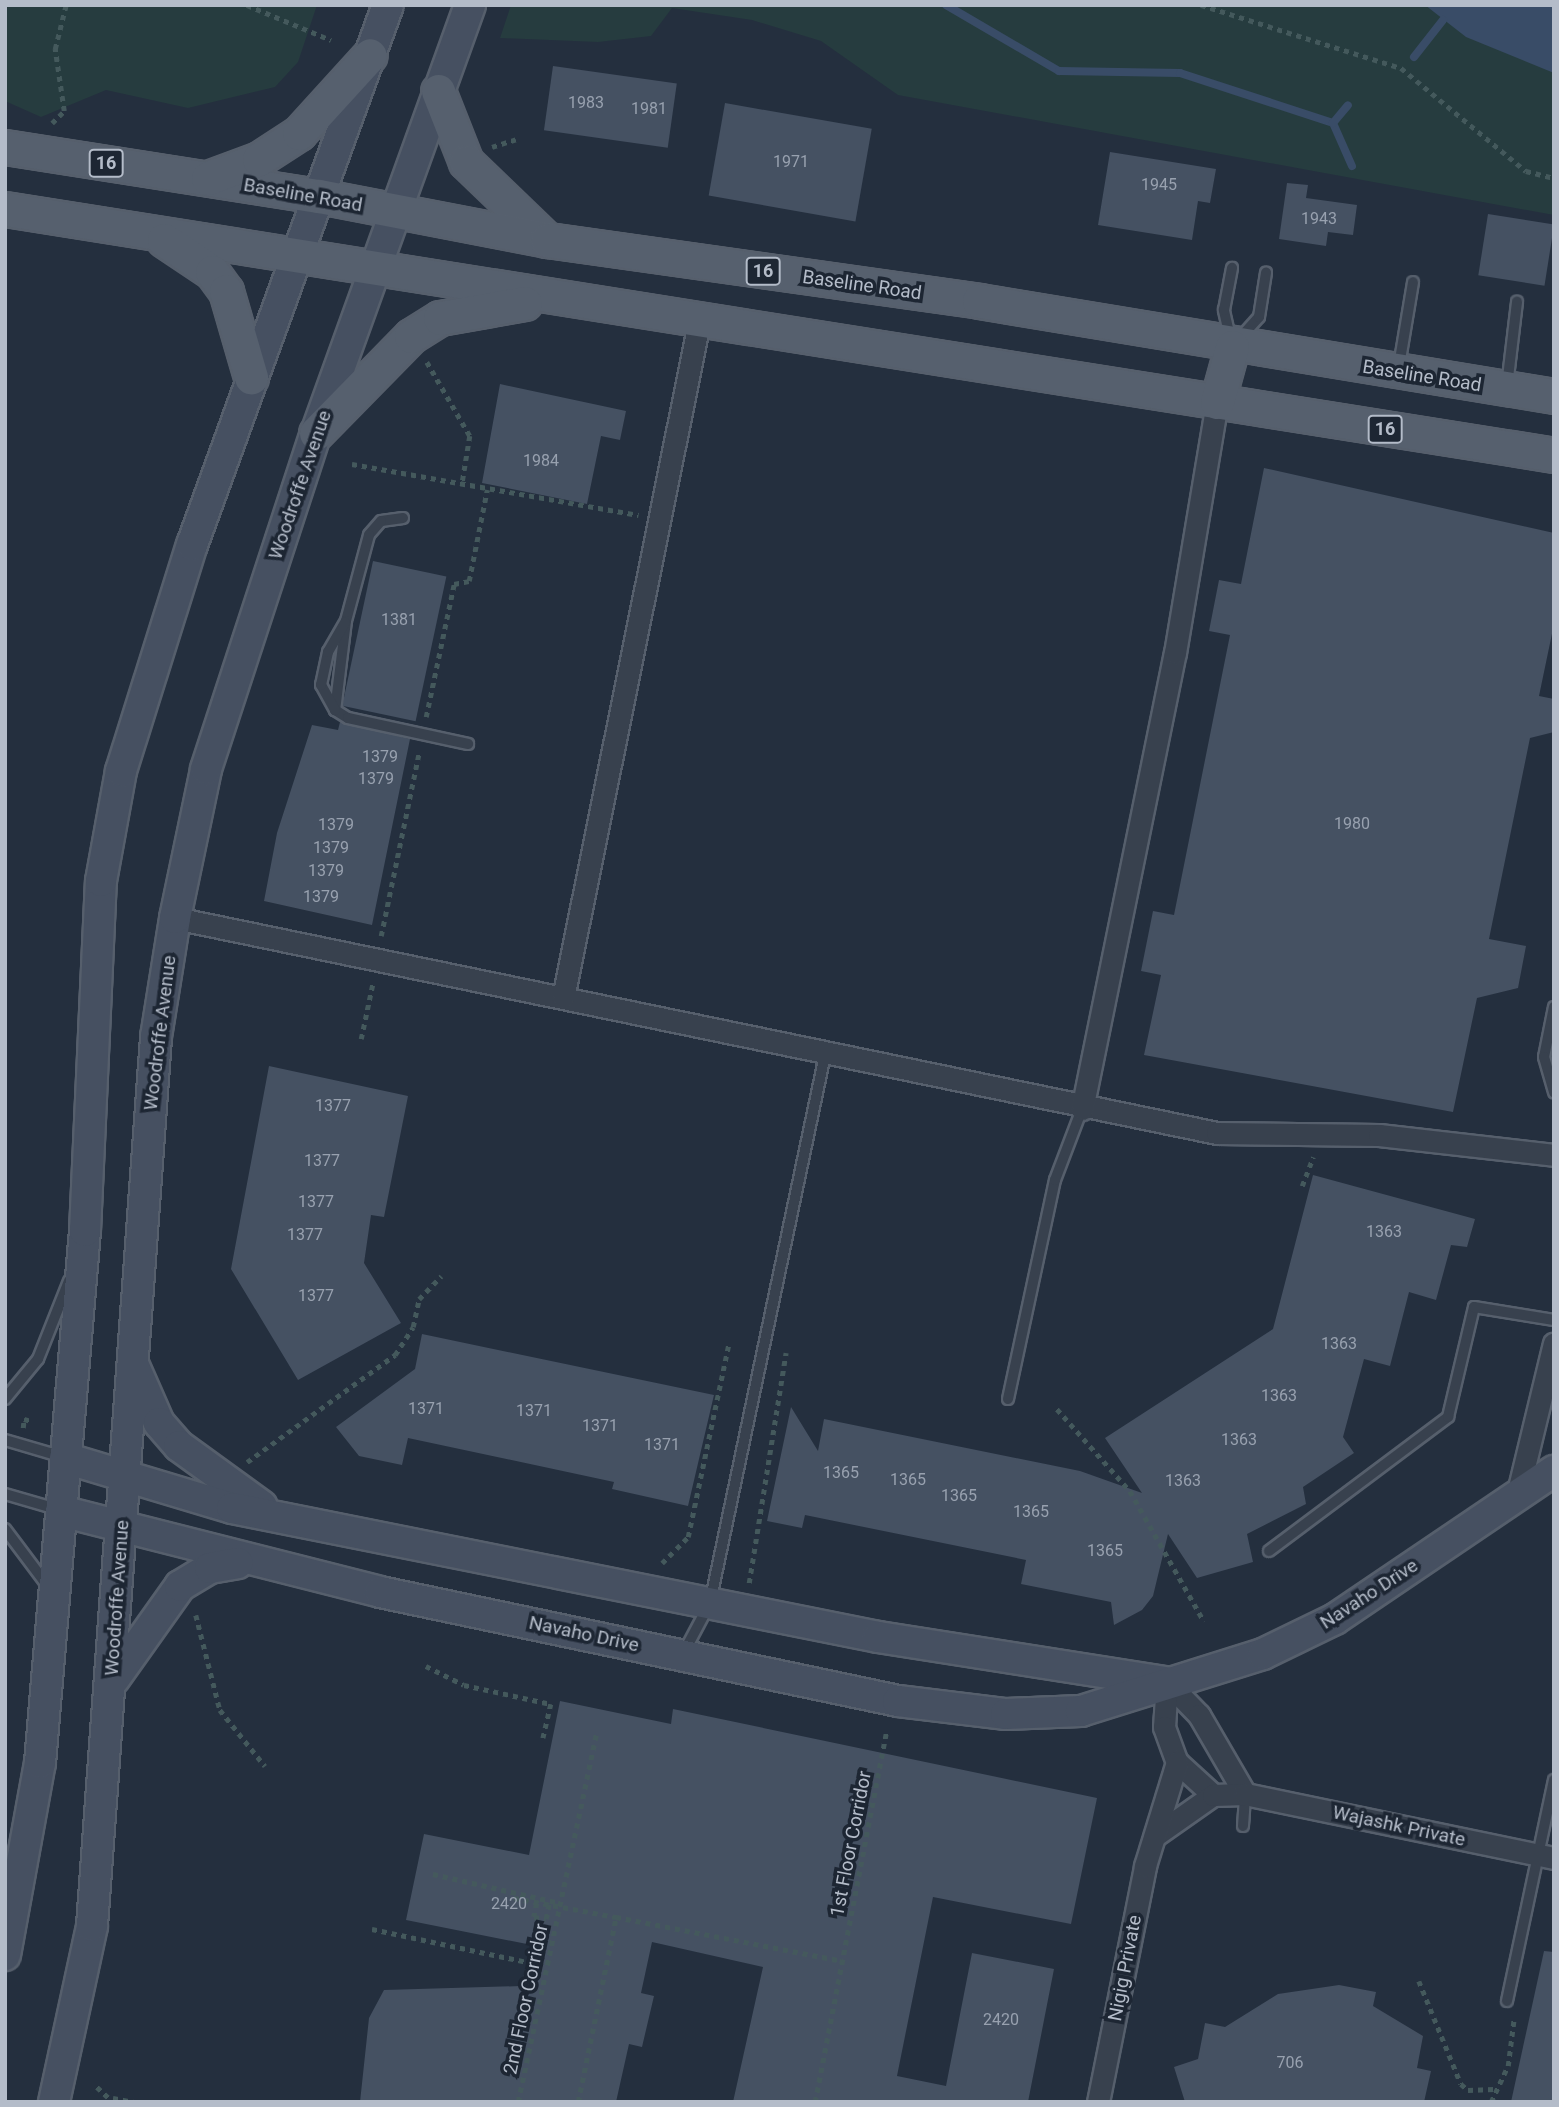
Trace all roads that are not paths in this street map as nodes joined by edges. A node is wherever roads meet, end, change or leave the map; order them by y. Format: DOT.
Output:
graph roads {
  1 [pos="388,5"];
  2 [pos="470,5"];
  3 [pos="370,55"];
  4 [pos="438,91"];
  5 [pos="5,147"];
  6 [pos="206,179"];
  7 [pos="319,196"];
  8 [pos="5,209"];
  9 [pos="396,212"];
  10 [pos="146,232"];
  11 [pos="547,240"];
  12 [pos="295,256"];
  13 [pos="1232,268"];
  14 [pos="376,269"];
  15 [pos="1266,273"];
  16 [pos="1413,282"];
  17 [pos="548,299"];
  18 [pos="1517,302"];
  19 [pos="699,322"];
  20 [pos="1232,347"];
  21 [pos="1398,372"];
  22 [pos="251,377"];
  23 [pos="1507,389"];
  24 [pos="1554,396"];
  25 [pos="1217,402"];
  26 [pos="316,433"];
  27 [pos="1554,455"];
  28 [pos="403,518"];
  29 [pos="346,621"];
  30 [pos="335,710"];
  31 [pos="468,744"];
  32 [pos="175,918"];
  33 [pos="563,998"];
  34 [pos="1554,1007"];
  35 [pos="825,1055"];
  36 [pos="1554,1093"];
  37 [pos="1082,1109"];
  38 [pos="1554,1155"];
  39 [pos="85,1231"];
  40 [pos="1554,1320"];
  41 [pos="1554,1343"];
  42 [pos="132,1359"];
  43 [pos="5,1399"];
  44 [pos="1008,1399"];
  45 [pos="5,1440"];
  46 [pos="65,1458"];
  47 [pos="1554,1471"];
  48 [pos="125,1477"];
  49 [pos="5,1494"];
  50 [pos="1517,1496"];
  51 [pos="61,1510"];
  52 [pos="289,1519"];
  53 [pos="5,1529"];
  54 [pos="122,1529"];
  55 [pos="1269,1551"];
  56 [pos="245,1562"];
  57 [pos="53,1601"];
  58 [pos="710,1603"];
  59 [pos="683,1654"];
  60 [pos="112,1682"];
  61 [pos="1167,1682"];
  62 [pos="1177,1762"];
  63 [pos="1554,1780"];
  64 [pos="1245,1794"];
  65 [pos="1213,1795"];
  66 [pos="1243,1826"];
  67 [pos="1156,1835"];
  68 [pos="1545,1857"];
  69 [pos="5,1955"];
  70 [pos="1507,2001"];
  71 [pos="54,2102"];
  72 [pos="1098,2102"];
  1 -- 3 [label="main road"];
  2 -- 4 [label="main road, Woodroffe Avenue"];
  3 -- 6 [label="main road"];
  3 -- 7 [label="main road"];
  4 -- 9 [label="main road, Woodroffe Avenue"];
  4 -- 11 [label="main road"];
  5 -- 6 [label="main road, Baseline Road / 16"];
  6 -- 7 [label="main road, Baseline Road / 16"];
  7 -- 9 [label="main road, Baseline Road / 16"];
  7 -- 12 [label="main road"];
  8 -- 10 [label="main road, 16"];
  9 -- 11 [label="main road, Baseline Road / 16"];
  9 -- 14 [label="main road, Woodroffe Avenue"];
  10 -- 12 [label="main road, 16"];
  10 -- 22 [label="main road"];
  11 -- 20 [label="main road, Baseline Road / 16"];
  12 -- 14 [label="main road, 16"];
  12 -- 22 [label="main road"];
  13 -- 20 [label="lane"];
  14 -- 17 [label="main road, 16"];
  14 -- 26 [label="main road, Woodroffe Avenue"];
  15 -- 20 [label="lane"];
  16 -- 21 [label="lane"];
  17 -- 19 [label="main road, 16"];
  17 -- 26 [label="main road"];
  18 -- 23 [label="lane"];
  19 -- 25 [label="main road, 16"];
  19 -- 33 [label="street"];
  20 -- 21 [label="main road, Baseline Road / 16"];
  20 -- 25 [label="main road"];
  21 -- 23 [label="main road, Baseline Road / 16"];
  22 -- 39 [label="main road"];
  23 -- 24 [label="main road, Baseline Road / 16"];
  25 -- 27 [label="main road, 16"];
  25 -- 37 [label="street"];
  26 -- 32 [label="main road, Woodroffe Avenue"];
  28 -- 29 [label="lane"];
  29 -- 30 [label="lane"];
  29 -- 30 [label="lane"];
  30 -- 31 [label="lane"];
  32 -- 33 [label="street"];
  32 -- 42 [label="main road, Woodroffe Avenue"];
  33 -- 35 [label="street"];
  34 -- 36 [label="lane"];
  35 -- 37 [label="street"];
  35 -- 58 [label="lane"];
  37 -- 38 [label="street"];
  37 -- 44 [label="lane"];
  39 -- 43 [label="lane"];
  39 -- 46 [label="main road"];
  40 -- 55 [label="lane"];
  41 -- 50 [label="street"];
  42 -- 48 [label="main road, Woodroffe Avenue"];
  42 -- 52 [label="main road"];
  45 -- 46 [label="lane, Navaho Drive"];
  46 -- 48 [label="main road, Navaho Drive"];
  46 -- 51 [label="main road"];
  47 -- 50 [label="main road, Navaho Drive"];
  48 -- 52 [label="main road, Navaho Drive"];
  48 -- 54 [label="main road, Woodroffe Avenue"];
  49 -- 51 [label="lane, Navaho Drive"];
  50 -- 61 [label="main road, Navaho Drive"];
  51 -- 54 [label="main road, Navaho Drive"];
  51 -- 57 [label="main road"];
  52 -- 58 [label="main road, Navaho Drive"];
  53 -- 57 [label="lane"];
  54 -- 56 [label="main road, Navaho Drive"];
  54 -- 60 [label="main road, Woodroffe Avenue"];
  56 -- 59 [label="main road, Navaho Drive"];
  56 -- 60 [label="main road"];
  57 -- 69 [label="main road"];
  58 -- 59 [label="lane"];
  58 -- 61 [label="main road, Navaho Drive"];
  59 -- 61 [label="main road, Navaho Drive"];
  60 -- 71 [label="main road, Woodroffe Avenue"];
  61 -- 62 [label="street"];
  61 -- 64 [label="street"];
  62 -- 65 [label="street"];
  62 -- 67 [label="street, Nigig Private"];
  63 -- 68 [label="lane"];
  64 -- 65 [label="street, Wajashk Private"];
  64 -- 66 [label="lane"];
  64 -- 68 [label="street, Wajashk Private"];
  65 -- 67 [label="street"];
  67 -- 72 [label="street, Nigig Private"];
  68 -- 70 [label="lane"];
}
